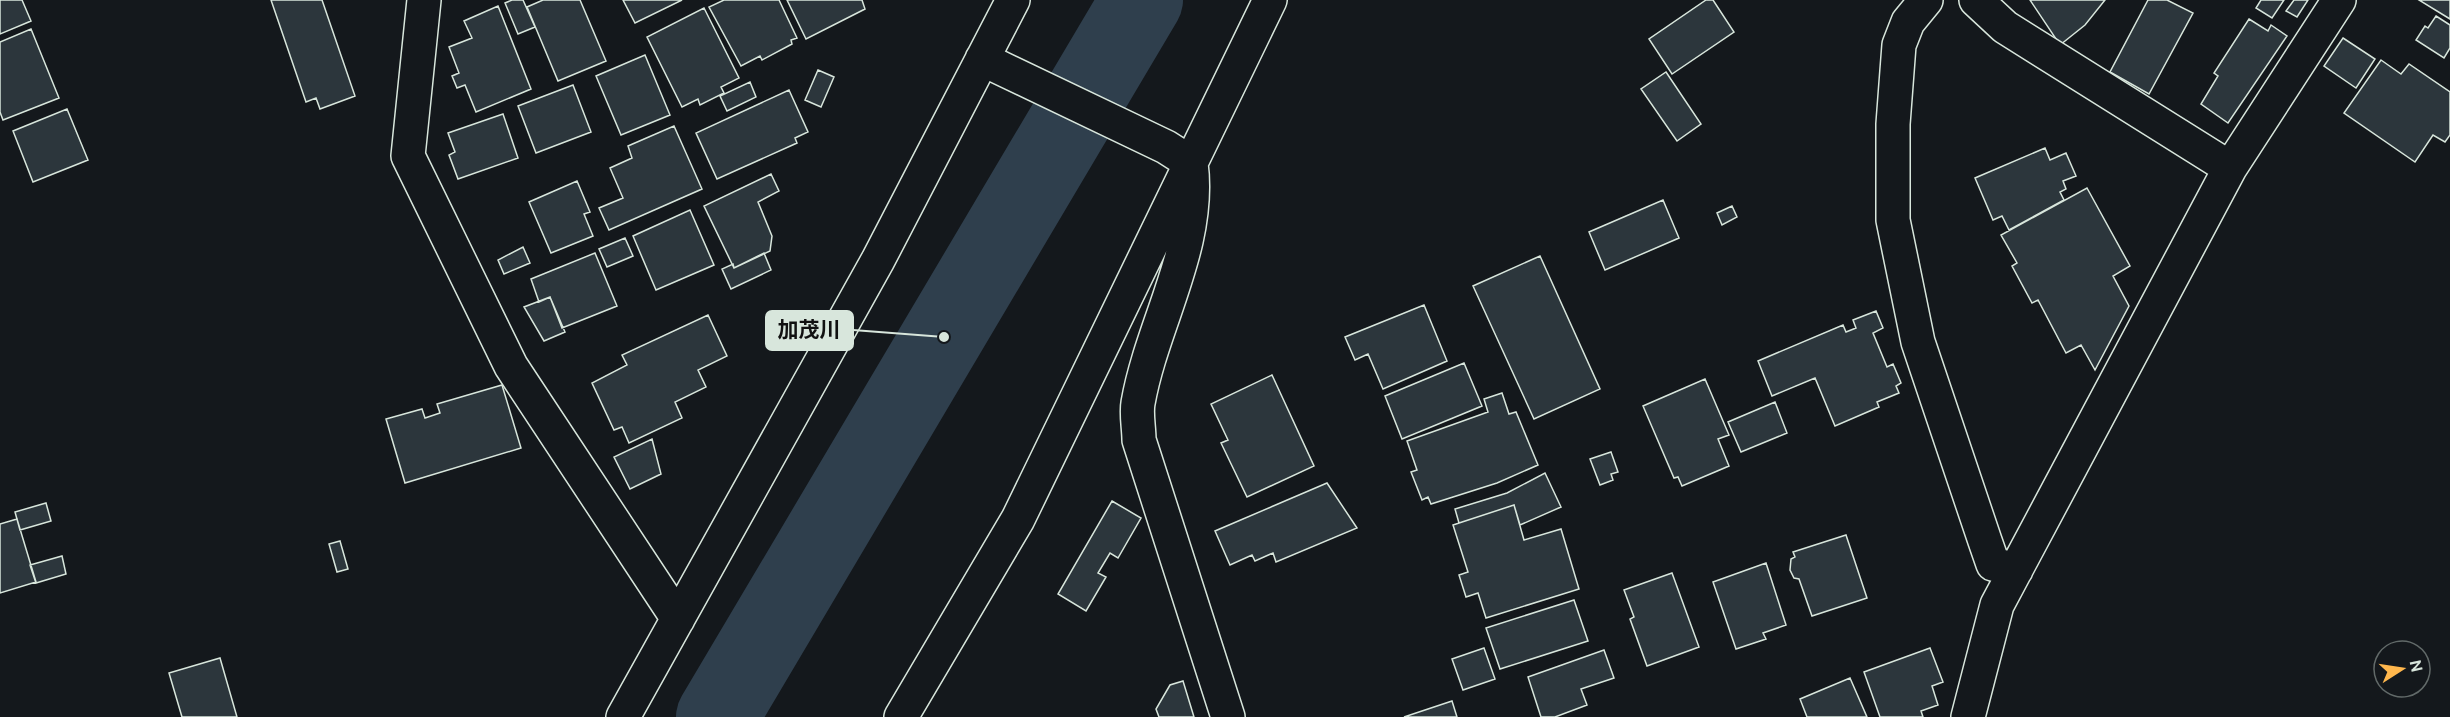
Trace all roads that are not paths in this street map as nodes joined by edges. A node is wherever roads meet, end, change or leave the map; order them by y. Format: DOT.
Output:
graph roads {
  1 [pos="424,0"];
  2 [pos="1013,0"];
  3 [pos="1270,0"];
  4 [pos="1926,0"];
  5 [pos="1976,0"];
  6 [pos="2339,0"];
  7 [pos="982,59"];
  8 [pos="1191,163"];
  9 [pos="2230,168"];
  10 [pos="2016,570"];
  11 [pos="678,619"];
  12 [pos="623,717"];
  13 [pos="901,717"];
  14 [pos="1228,717"];
  15 [pos="1968,717"];
  1 -- 11 [label="street"];
  2 -- 7 [label="street"];
  3 -- 8 [label="street"];
  4 -- 10 [label="street"];
  5 -- 9 [label="street"];
  6 -- 9 [label="street"];
  7 -- 8 [label="street"];
  7 -- 11 [label="street"];
  8 -- 13 [label="street"];
  8 -- 14 [label="street"];
  9 -- 10 [label="street"];
  10 -- 15 [label="street"];
  11 -- 12 [label="street"];
}
